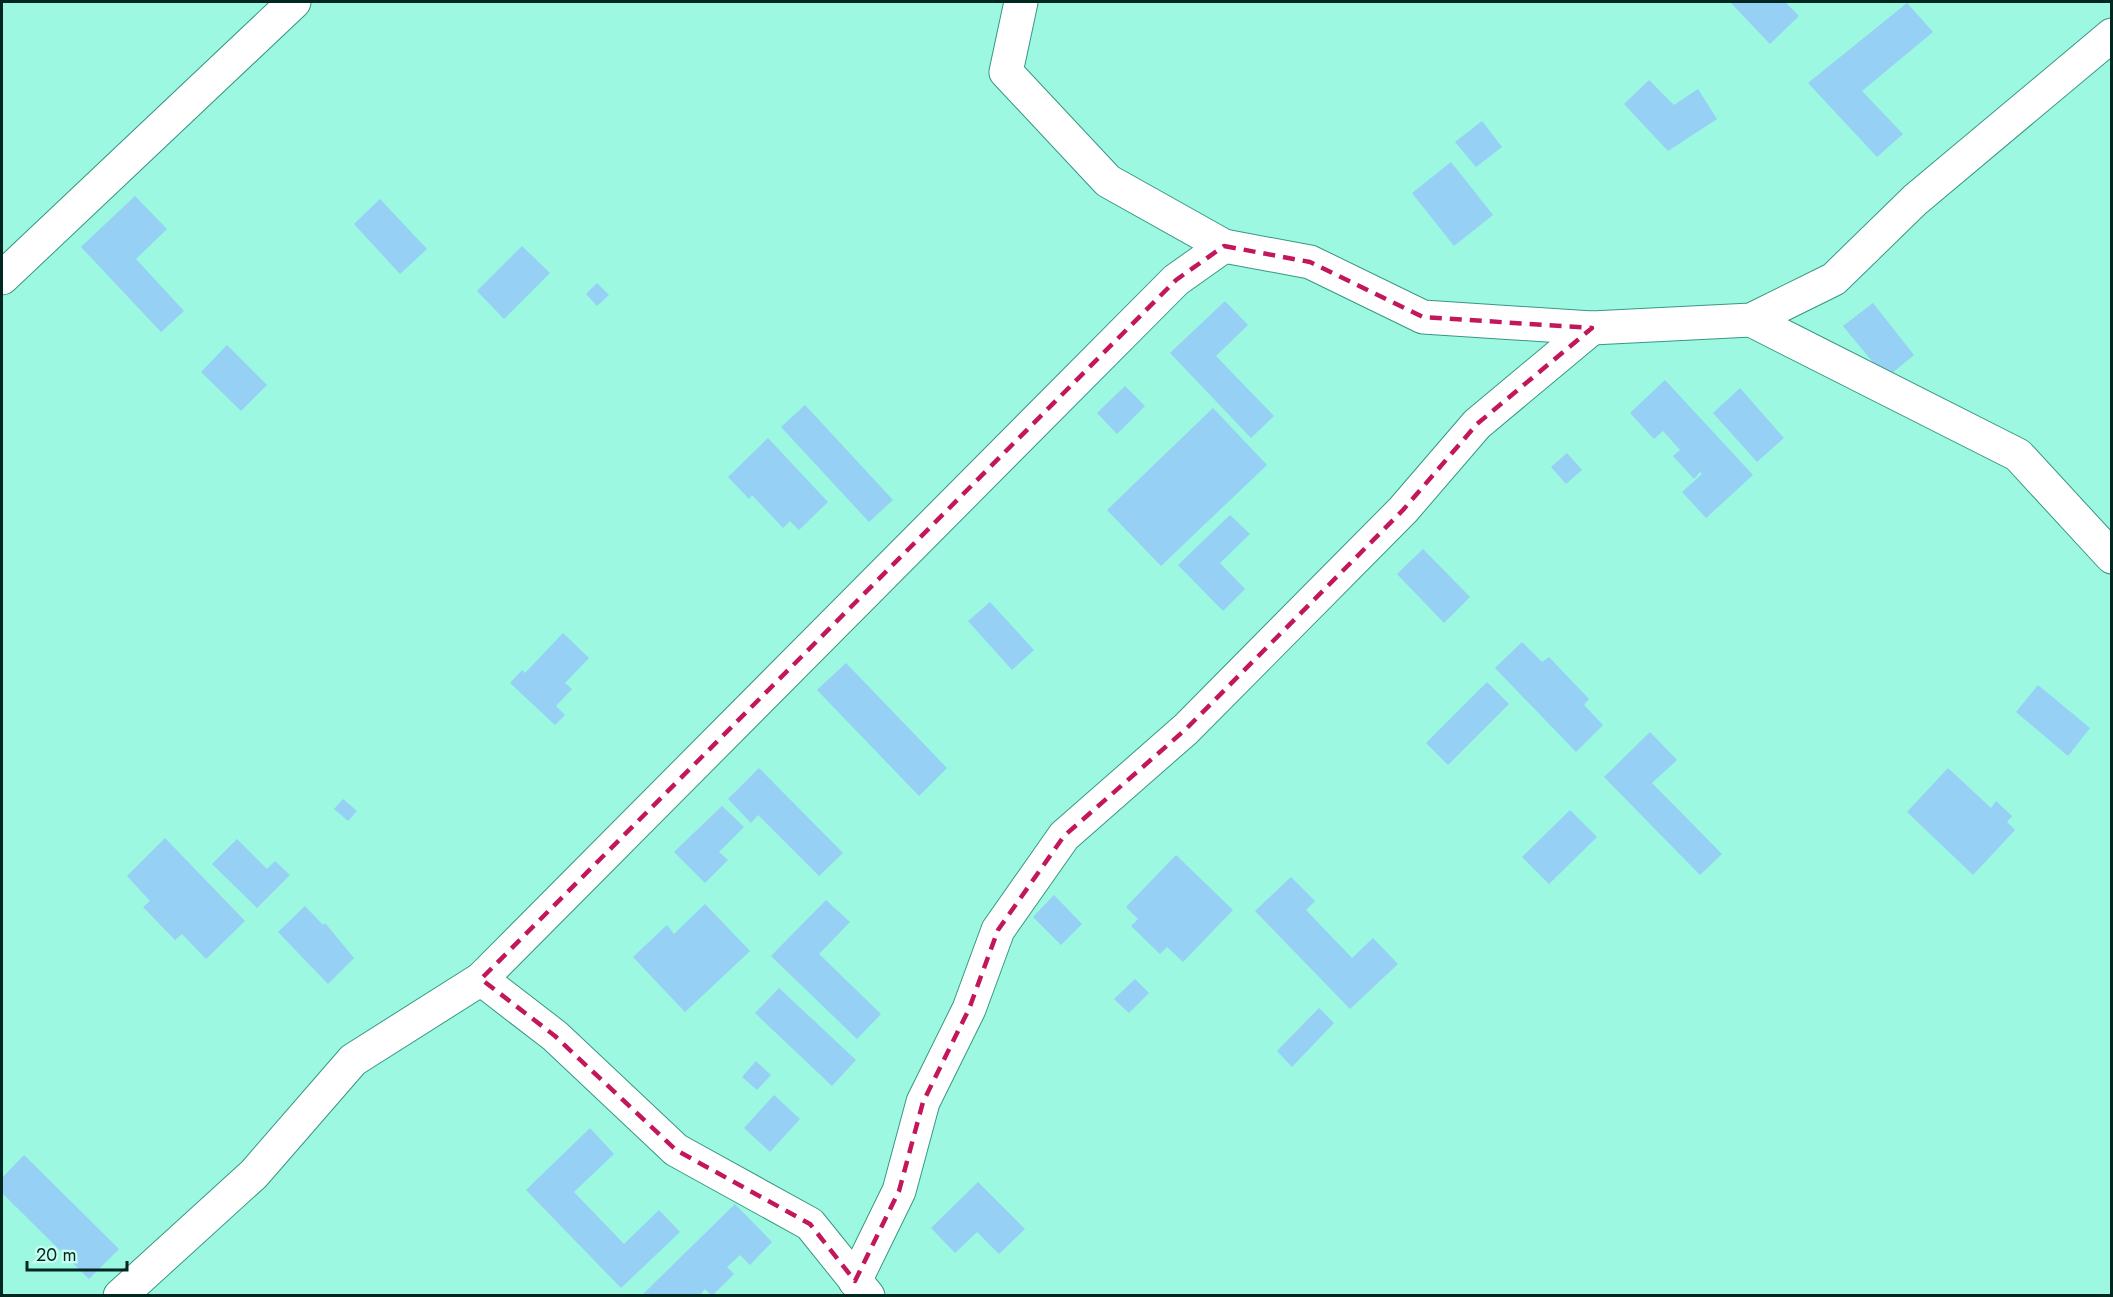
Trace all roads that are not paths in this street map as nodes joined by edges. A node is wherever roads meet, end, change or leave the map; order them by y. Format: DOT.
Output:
graph roads {
  1 [pos="294,2"];
  2 [pos="1021,2"];
  3 [pos="2112,35"];
  4 [pos="1224,246"];
  5 [pos="2,278"];
  6 [pos="1751,320"];
  7 [pos="1592,328"];
  8 [pos="2112,557"];
  9 [pos="481,980"];
  10 [pos="862,1288"];
  11 [pos="120,1296"];
  1 -- 5 [label="street"];
  2 -- 4 [label="street"];
  3 -- 6 [label="street"];
  4 -- 7 [label="street"];
  4 -- 9 [label="street"];
  6 -- 7 [label="street"];
  6 -- 8 [label="street"];
  7 -- 10 [label="street"];
  9 -- 10 [label="street"];
  9 -- 11 [label="street"];
}
